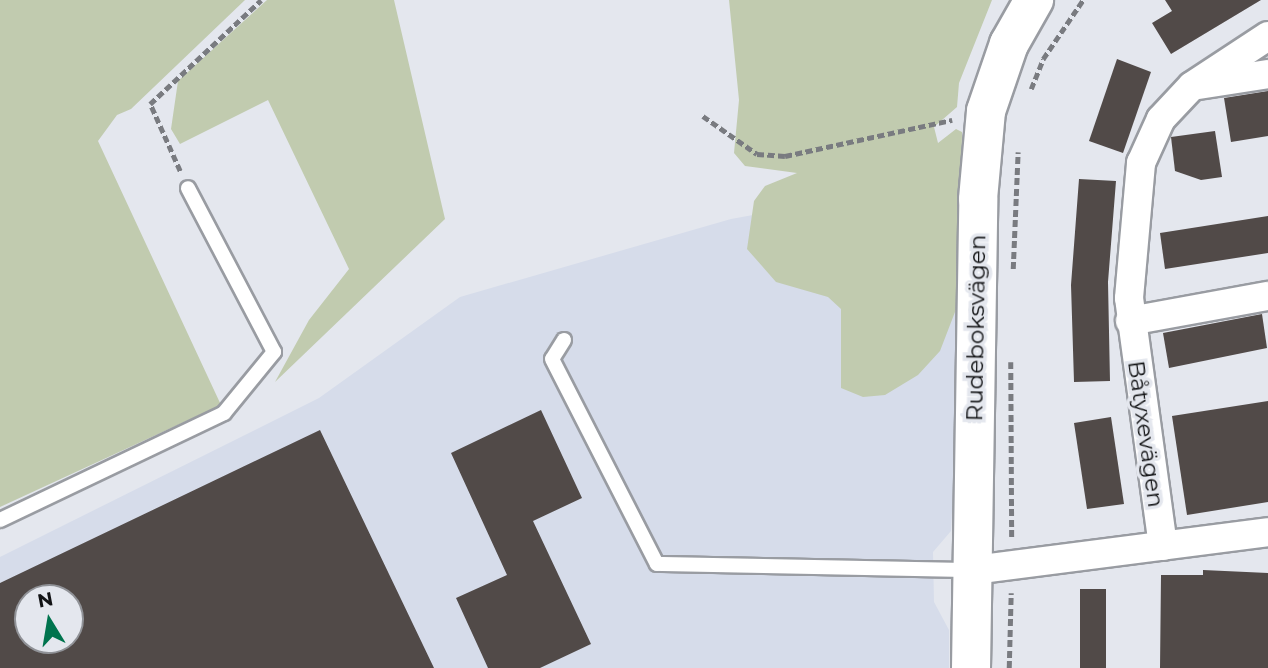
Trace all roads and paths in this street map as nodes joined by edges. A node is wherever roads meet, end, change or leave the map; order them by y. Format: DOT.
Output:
graph roads {
  1 [pos="261,0"];
  2 [pos="1034,0"];
  3 [pos="1083,0"];
  4 [pos="1268,36"];
  5 [pos="1268,74"];
  6 [pos="1192,86"];
  7 [pos="1029,94"];
  8 [pos="964,114"];
  9 [pos="703,116"];
  10 [pos="1018,146"];
  11 [pos="188,188"];
  12 [pos="1012,286"];
  13 [pos="1268,296"];
  14 [pos="1130,321"];
  15 [pos="564,340"];
  16 [pos="1011,356"];
  17 [pos="0,520"];
  18 [pos="1268,532"];
  19 [pos="1163,546"];
  20 [pos="1012,566"];
  21 [pos="973,570"];
  22 [pos="971,668"];
  23 [pos="1009,668"];
  1 -- 11 [label="path"];
  2 -- 21 [label="street, Rudeboksvägen"];
  3 -- 7 [label="path"];
  4 -- 6 [label="street, Båtyxevägen"];
  5 -- 6 [label="street"];
  6 -- 14 [label="street, Båtyxevägen"];
  8 -- 9 [label="path"];
  10 -- 12 [label="path"];
  11 -- 17 [label="lane"];
  13 -- 14 [label="street"];
  14 -- 19 [label="street, Båtyxevägen"];
  15 -- 21 [label="lane"];
  16 -- 20 [label="path"];
  18 -- 19 [label="street"];
  19 -- 20 [label="street"];
  20 -- 21 [label="street"];
  20 -- 23 [label="path"];
  21 -- 22 [label="street, Rudeboksvägen"];
}
